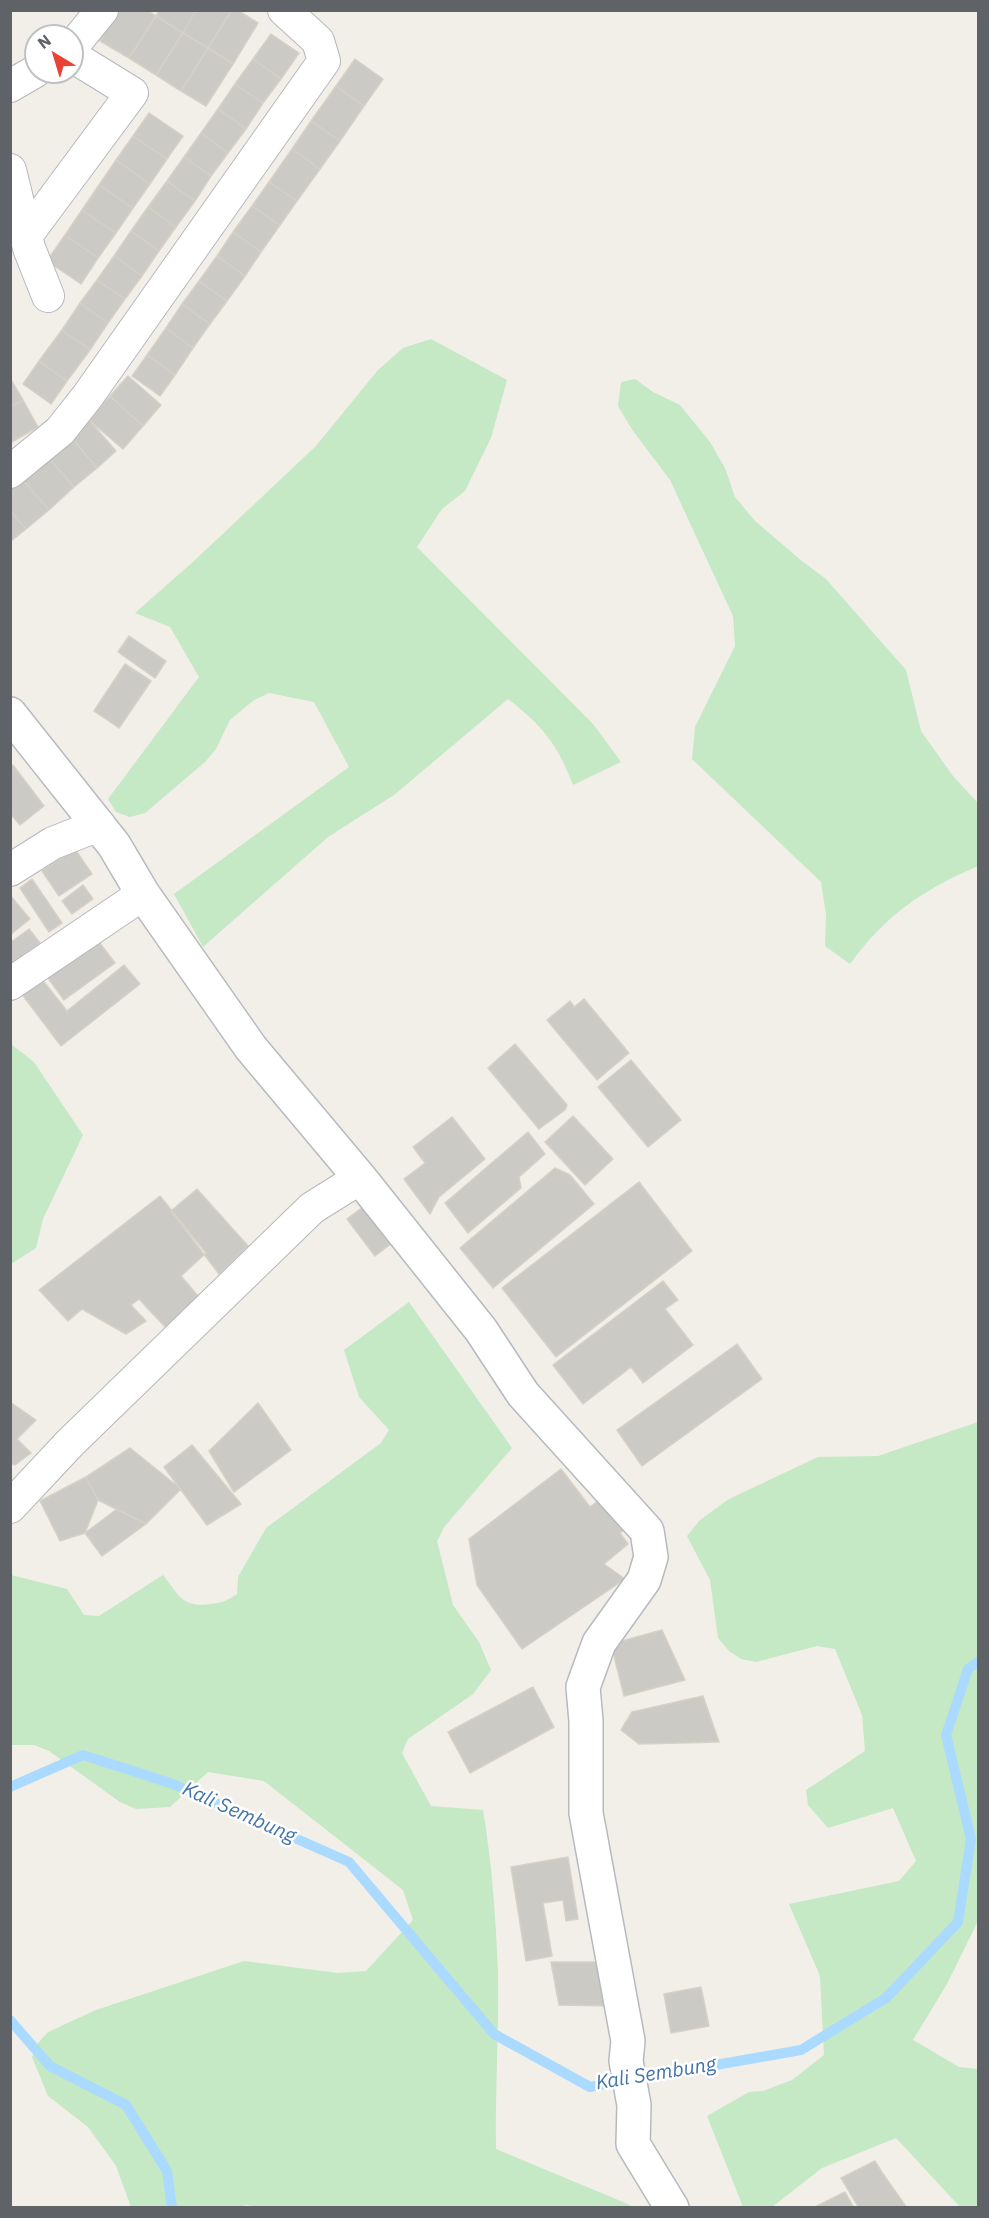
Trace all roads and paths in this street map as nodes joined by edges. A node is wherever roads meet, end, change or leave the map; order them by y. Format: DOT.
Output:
graph roads {
  1 [pos="102,10"];
  2 [pos="284,10"];
  3 [pos="84,32"];
  4 [pos="84,63"];
  5 [pos="24,78"];
  6 [pos="10,87"];
  7 [pos="10,170"];
  8 [pos="26,236"];
  9 [pos="48,296"];
  10 [pos="10,472"];
  11 [pos="10,714"];
  12 [pos="99,825"];
  13 [pos="10,870"];
  14 [pos="143,894"];
  15 [pos="10,984"];
  16 [pos="360,1178"];
  17 [pos="10,1507"];
  18 [pos="672,2208"];
  1 -- 3 [label="street"];
  2 -- 10 [label="street"];
  4 -- 8 [label="street"];
  5 -- 6 [label="street"];
  7 -- 8 [label="street"];
  8 -- 9 [label="street"];
  11 -- 12 [label="street"];
  12 -- 13 [label="street"];
  12 -- 14 [label="street"];
  14 -- 15 [label="street"];
  14 -- 16 [label="street"];
  16 -- 17 [label="street"];
  16 -- 18 [label="street"];
}
